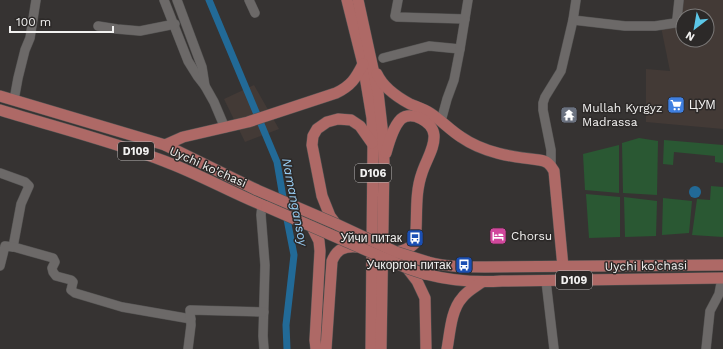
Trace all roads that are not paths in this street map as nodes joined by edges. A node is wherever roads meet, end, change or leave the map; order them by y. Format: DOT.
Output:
graph roads {
  1 [pos="36,0"];
  2 [pos="164,0"];
  3 [pos="177,0"];
  4 [pos="249,0"];
  5 [pos="347,0"];
  6 [pos="358,0"];
  7 [pos="398,0"];
  8 [pos="468,0"];
  9 [pos="576,0"];
  10 [pos="679,0"];
  11 [pos="255,14"];
  12 [pos="465,19"];
  13 [pos="573,20"];
  14 [pos="175,24"];
  15 [pos="98,26"];
  16 [pos="363,45"];
  17 [pos="460,49"];
  18 [pos="383,58"];
  19 [pos="367,61"];
  20 [pos="205,86"];
  21 [pos="0,96"];
  22 [pos="14,100"];
  23 [pos="0,110"];
  24 [pos="441,121"];
  25 [pos="225,128"];
  26 [pos="165,145"];
  27 [pos="373,145"];
  28 [pos="384,163"];
  29 [pos="207,165"];
  30 [pos="551,165"];
  31 [pos="0,173"];
  32 [pos="202,177"];
  33 [pos="264,206"];
  34 [pos="336,224"];
  35 [pos="312,227"];
  36 [pos="12,247"];
  37 [pos="357,247"];
  38 [pos="396,252"];
  39 [pos="723,265"];
  40 [pos="0,266"];
  41 [pos="563,267"];
  42 [pos="406,268"];
  43 [pos="723,278"];
  44 [pos="546,281"];
  45 [pos="482,282"];
  46 [pos="264,312"];
  47 [pos="191,319"];
  48 [pos="188,349"];
  49 [pos="264,349"];
  50 [pos="316,349"];
  51 [pos="326,349"];
  52 [pos="371,349"];
  53 [pos="381,349"];
  54 [pos="426,349"];
  55 [pos="447,349"];
  56 [pos="554,349"];
  57 [pos="706,349"];
  1 -- 22 [label="street"];
  2 -- 14 [label="street"];
  3 -- 20 [label="street"];
  4 -- 11 [label="street"];
  5 -- 16 [label="main road, D106"];
  6 -- 16 [label="main road, D106"];
  7 -- 12 [label="street"];
  8 -- 12 [label="street"];
  9 -- 13 [label="street"];
  10 -- 13 [label="street"];
  12 -- 17 [label="street"];
  13 -- 30 [label="street"];
  14 -- 15 [label="street"];
  14 -- 20 [label="street"];
  16 -- 19 [label="main road, D106"];
  17 -- 18 [label="street"];
  17 -- 24 [label="street"];
  19 -- 24 [label="main road"];
  19 -- 25 [label="main road"];
  19 -- 27 [label="main road, D106"];
  19 -- 28 [label="main road, D106"];
  20 -- 25 [label="street"];
  21 -- 22 [label="main road, Uychi ko'chasi / D109"];
  22 -- 26 [label="main road, Uychi ko'chasi / D109"];
  23 -- 32 [label="main road, Uychi ko'chasi / D109"];
  24 -- 30 [label="main road"];
  25 -- 26 [label="main road"];
  26 -- 29 [label="main road, Uychi ko'chasi / D109"];
  27 -- 34 [label="main road"];
  27 -- 52 [label="main road, D106"];
  28 -- 38 [label="main road"];
  28 -- 53 [label="main road, D106"];
  29 -- 32 [label="main road"];
  29 -- 34 [label="main road, Uychi ko'chasi / D109, bridge"];
  30 -- 41 [label="main road"];
  31 -- 36 [label="street"];
  32 -- 33 [label="main road, Uychi ko'chasi / D109"];
  33 -- 35 [label="main road, D109, bridge"];
  33 -- 46 [label="street"];
  34 -- 38 [label="main road, D109, bridge"];
  35 -- 37 [label="main road, D109, bridge"];
  35 -- 50 [label="main road"];
  36 -- 40 [label="street"];
  36 -- 47 [label="street"];
  37 -- 42 [label="main road, D109, bridge"];
  37 -- 51 [label="main road"];
  38 -- 41 [label="main road, D109, bridge"];
  39 -- 41 [label="main road, Uychi ko’chasi / D109"];
  42 -- 45 [label="main road, Uychi ko’chasi / D109, bridge"];
  42 -- 54 [label="main road"];
  43 -- 44 [label="main road, Uychi ko’chasi / D109"];
  43 -- 57 [label="street"];
  44 -- 45 [label="main road, Uychi ko’chasi / D109"];
  44 -- 56 [label="street"];
  45 -- 55 [label="main road"];
  46 -- 47 [label="street"];
  46 -- 49 [label="street"];
  47 -- 48 [label="street"];
}
